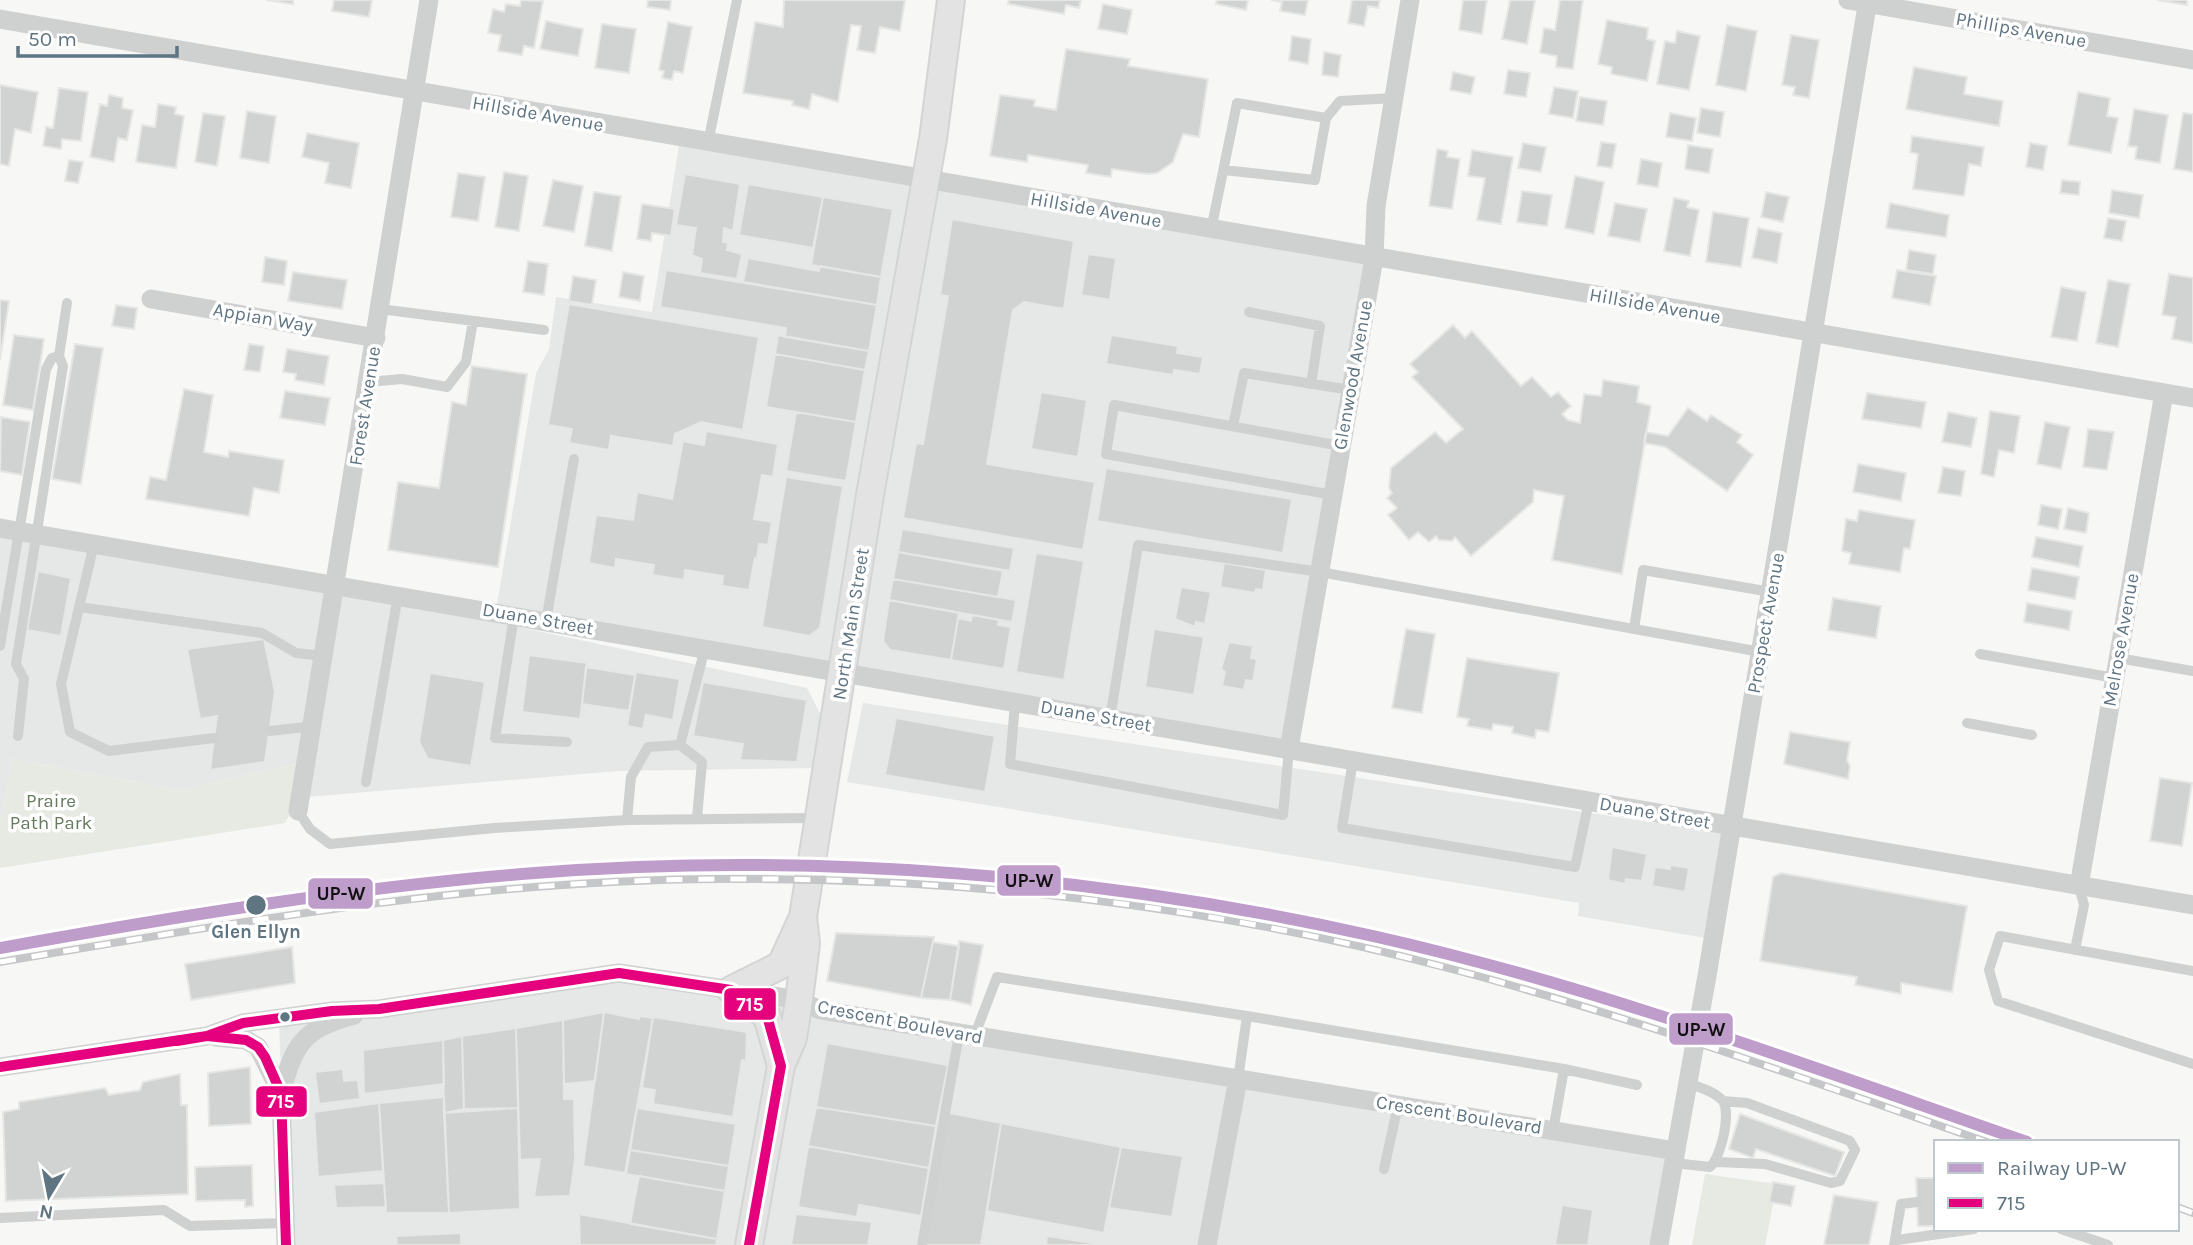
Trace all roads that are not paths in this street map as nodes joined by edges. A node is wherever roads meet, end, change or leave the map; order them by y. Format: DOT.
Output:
graph roads {
  1 [pos="429,0"];
  2 [pos="737,0"];
  3 [pos="951,0"];
  4 [pos="1410,0"];
  5 [pos="1848,0"];
  6 [pos="1868,2"];
  7 [pos="0,19"];
  8 [pos="2193,60"];
  9 [pos="415,93"];
  10 [pos="1394,98"];
  11 [pos="1326,118"];
  12 [pos="708,143"];
  13 [pos="1224,170"];
  14 [pos="925,181"];
  15 [pos="1211,230"];
  16 [pos="1374,258"];
  17 [pos="151,299"];
  18 [pos="67,303"];
  19 [pos="380,309"];
  20 [pos="1249,312"];
  21 [pos="473,321"];
  22 [pos="544,330"];
  23 [pos="1815,333"];
  24 [pos="376,338"];
  25 [pos="59,356"];
  26 [pos="368,382"];
  27 [pos="1311,384"];
  28 [pos="1351,390"];
  29 [pos="2164,393"];
  30 [pos="2193,398"];
  31 [pos="1233,426"];
  32 [pos="1341,446"];
  33 [pos="574,459"];
  34 [pos="1333,495"];
  35 [pos="19,531"];
  36 [pos="94,544"];
  37 [pos="1320,572"];
  38 [pos="337,584"];
  39 [pos="1771,592"];
  40 [pos="398,595"];
  41 [pos="79,607"];
  42 [pos="514,615"];
  43 [pos="546,621"];
  44 [pos="1634,629"];
  45 [pos="0,646"];
  46 [pos="705,648"];
  47 [pos="1761,652"];
  48 [pos="1980,654"];
  49 [pos="325,657"];
  50 [pos="2118,658"];
  51 [pos="2193,671"];
  52 [pos="844,674"];
  53 [pos="2115,678"];
  54 [pos="1015,703"];
  55 [pos="1110,719"];
  56 [pos="1967,723"];
  57 [pos="314,726"];
  58 [pos="270,731"];
  59 [pos="2032,735"];
  60 [pos="18,736"];
  61 [pos="214,738"];
  62 [pos="567,742"];
  63 [pos="680,745"];
  64 [pos="1289,749"];
  65 [pos="1353,760"];
  66 [pos="366,782"];
  67 [pos="1589,801"];
  68 [pos="298,811"];
  69 [pos="697,818"];
  70 [pos="820,818"];
  71 [pos="626,820"];
  72 [pos="1732,826"];
  73 [pos="2079,886"];
  74 [pos="2193,905"];
  75 [pos="803,917"];
  76 [pos="2076,950"];
  77 [pos="2193,971"];
  78 [pos="731,990"];
  79 [pos="799,1000"];
  80 [pos="379,1009"];
  81 [pos="1247,1016"];
  82 [pos="207,1036"];
  83 [pos="966,1036"];
  84 [pos="2193,1064"];
  85 [pos="781,1066"];
  86 [pos="0,1067"];
  87 [pos="1564,1069"];
  88 [pos="1238,1079"];
  89 [pos="1688,1083"];
  90 [pos="1637,1085"];
  91 [pos="281,1093"];
  92 [pos="1723,1101"];
  93 [pos="1398,1105"];
  94 [pos="1553,1131"];
  95 [pos="1675,1157"];
  96 [pos="1716,1162"];
  97 [pos="1384,1168"];
  98 [pos="1917,1202"];
  99 [pos="0,1218"];
  100 [pos="285,1223"];
  101 [pos="1967,1231"];
  102 [pos="2067,1231"];
  103 [pos="1896,1243"];
  104 [pos="286,1245"];
  105 [pos="750,1245"];
  106 [pos="922,1245"];
  107 [pos="1207,1245"];
  108 [pos="1658,1245"];
  109 [pos="2108,1245"];
  1 -- 9 [label="street, Forest Avenue"];
  2 -- 12 [label="lane"];
  3 -- 14 [label="street, North Main Street"];
  4 -- 10 [label="street, Glenwood Avenue"];
  5 -- 6 [label="street, Phillips Avenue"];
  6 -- 8 [label="street, Phillips Avenue"];
  6 -- 23 [label="street, Prospect Avenue"];
  7 -- 9 [label="street, Hillside Avenue"];
  9 -- 12 [label="street, Hillside Avenue"];
  9 -- 19 [label="street, Forest Avenue"];
  10 -- 11 [label="lane"];
  10 -- 16 [label="street, Glenwood Avenue"];
  11 -- 13 [label="lane"];
  11 -- 13 [label="lane"];
  12 -- 14 [label="street, Hillside Avenue"];
  13 -- 15 [label="lane"];
  14 -- 15 [label="street, Hillside Avenue"];
  14 -- 52 [label="street, North Main Street"];
  15 -- 16 [label="street, Hillside Avenue"];
  16 -- 23 [label="street, Hillside Avenue"];
  16 -- 28 [label="street, Glenwood Avenue"];
  17 -- 24 [label="street, Appian Way"];
  18 -- 25 [label="lane"];
  19 -- 21 [label="lane"];
  19 -- 24 [label="street, Forest Avenue"];
  20 -- 27 [label="lane"];
  21 -- 22 [label="lane"];
  21 -- 26 [label="lane"];
  23 -- 29 [label="street, Hillside Avenue"];
  23 -- 39 [label="street, Prospect Avenue"];
  24 -- 26 [label="street, Forest Avenue"];
  25 -- 35 [label="lane"];
  25 -- 35 [label="lane"];
  26 -- 38 [label="street, Forest Avenue"];
  27 -- 28 [label="lane"];
  27 -- 31 [label="lane"];
  28 -- 32 [label="street, Glenwood Avenue"];
  29 -- 30 [label="street, Hillside Avenue"];
  29 -- 50 [label="street, Melrose Avenue"];
  31 -- 32 [label="lane"];
  31 -- 34 [label="lane"];
  32 -- 34 [label="street, Glenwood Avenue"];
  33 -- 43 [label="lane"];
  34 -- 37 [label="street, Glenwood Avenue"];
  35 -- 36 [label="street, Duane Street"];
  35 -- 45 [label="lane"];
  35 -- 60 [label="lane"];
  36 -- 38 [label="street, Duane Street"];
  36 -- 41 [label="lane"];
  37 -- 44 [label="lane"];
  37 -- 55 [label="lane"];
  37 -- 64 [label="street, Glenwood Avenue"];
  38 -- 40 [label="street, Duane Street"];
  38 -- 49 [label="street, Forest Avenue"];
  39 -- 44 [label="lane"];
  39 -- 47 [label="street, Prospect Avenue"];
  40 -- 42 [label="street, Duane Street"];
  40 -- 66 [label="lane"];
  41 -- 49 [label="lane"];
  41 -- 61 [label="lane"];
  42 -- 43 [label="street, Duane Street"];
  42 -- 62 [label="lane"];
  43 -- 46 [label="street, Duane Street"];
  44 -- 47 [label="lane"];
  46 -- 52 [label="street, Duane Street"];
  46 -- 63 [label="lane"];
  47 -- 72 [label="street, Prospect Avenue"];
  48 -- 53 [label="lane"];
  49 -- 57 [label="street, Forest Avenue"];
  50 -- 51 [label="lane"];
  50 -- 53 [label="street, Melrose Avenue"];
  52 -- 54 [label="street, Duane Street"];
  52 -- 70 [label="street, North Main Street"];
  53 -- 73 [label="street, Melrose Avenue"];
  54 -- 55 [label="street, Duane Street"];
  54 -- 64 [label="lane"];
  55 -- 64 [label="street, Duane Street"];
  56 -- 59 [label="lane"];
  57 -- 58 [label="lane"];
  57 -- 68 [label="street, Forest Avenue"];
  63 -- 69 [label="lane"];
  63 -- 71 [label="lane"];
  64 -- 65 [label="street, Duane Street"];
  65 -- 67 [label="street, Duane Street"];
  65 -- 67 [label="lane"];
  67 -- 72 [label="street, Duane Street"];
  68 -- 71 [label="lane"];
  69 -- 70 [label="lane"];
  69 -- 71 [label="lane"];
  70 -- 75 [label="street, North Main Street"];
  72 -- 73 [label="street, Duane Street"];
  72 -- 89 [label="street, Prospect Avenue"];
  73 -- 74 [label="street, Duane Street"];
  73 -- 76 [label="lane"];
  75 -- 78 [label="street"];
  75 -- 79 [label="street, North Main Street"];
  76 -- 77 [label="lane"];
  76 -- 84 [label="lane"];
  78 -- 79 [label="street, Crescent Boulevard"];
  78 -- 80 [label="street, Crescent Boulevard"];
  78 -- 85 [label="street"];
  79 -- 83 [label="street, Crescent Boulevard"];
  79 -- 85 [label="street, North Main Street"];
  80 -- 82 [label="street, Crescent Boulevard"];
  80 -- 91 [label="street"];
  81 -- 83 [label="lane"];
  81 -- 87 [label="lane"];
  81 -- 88 [label="lane"];
  82 -- 86 [label="street, Crescent Boulevard"];
  82 -- 91 [label="street"];
  83 -- 88 [label="street, Crescent Boulevard"];
  83 -- 106 [label="lane"];
  85 -- 105 [label="street, North Main Street"];
  87 -- 90 [label="lane"];
  87 -- 94 [label="lane"];
  88 -- 93 [label="street, Crescent Boulevard"];
  88 -- 107 [label="street"];
  89 -- 92 [label="lane"];
  89 -- 95 [label="street, Prospect Avenue"];
  91 -- 100 [label="street"];
  92 -- 96 [label="lane"];
  92 -- 96 [label="lane"];
  93 -- 94 [label="street, Crescent Boulevard"];
  93 -- 97 [label="lane"];
  94 -- 95 [label="street, Crescent Boulevard"];
  95 -- 96 [label="lane"];
  95 -- 108 [label="street, Prospect Avenue"];
  98 -- 103 [label="lane"];
  99 -- 100 [label="lane"];
  100 -- 104 [label="street"];
  101 -- 103 [label="lane"];
  102 -- 109 [label="lane"];
}
